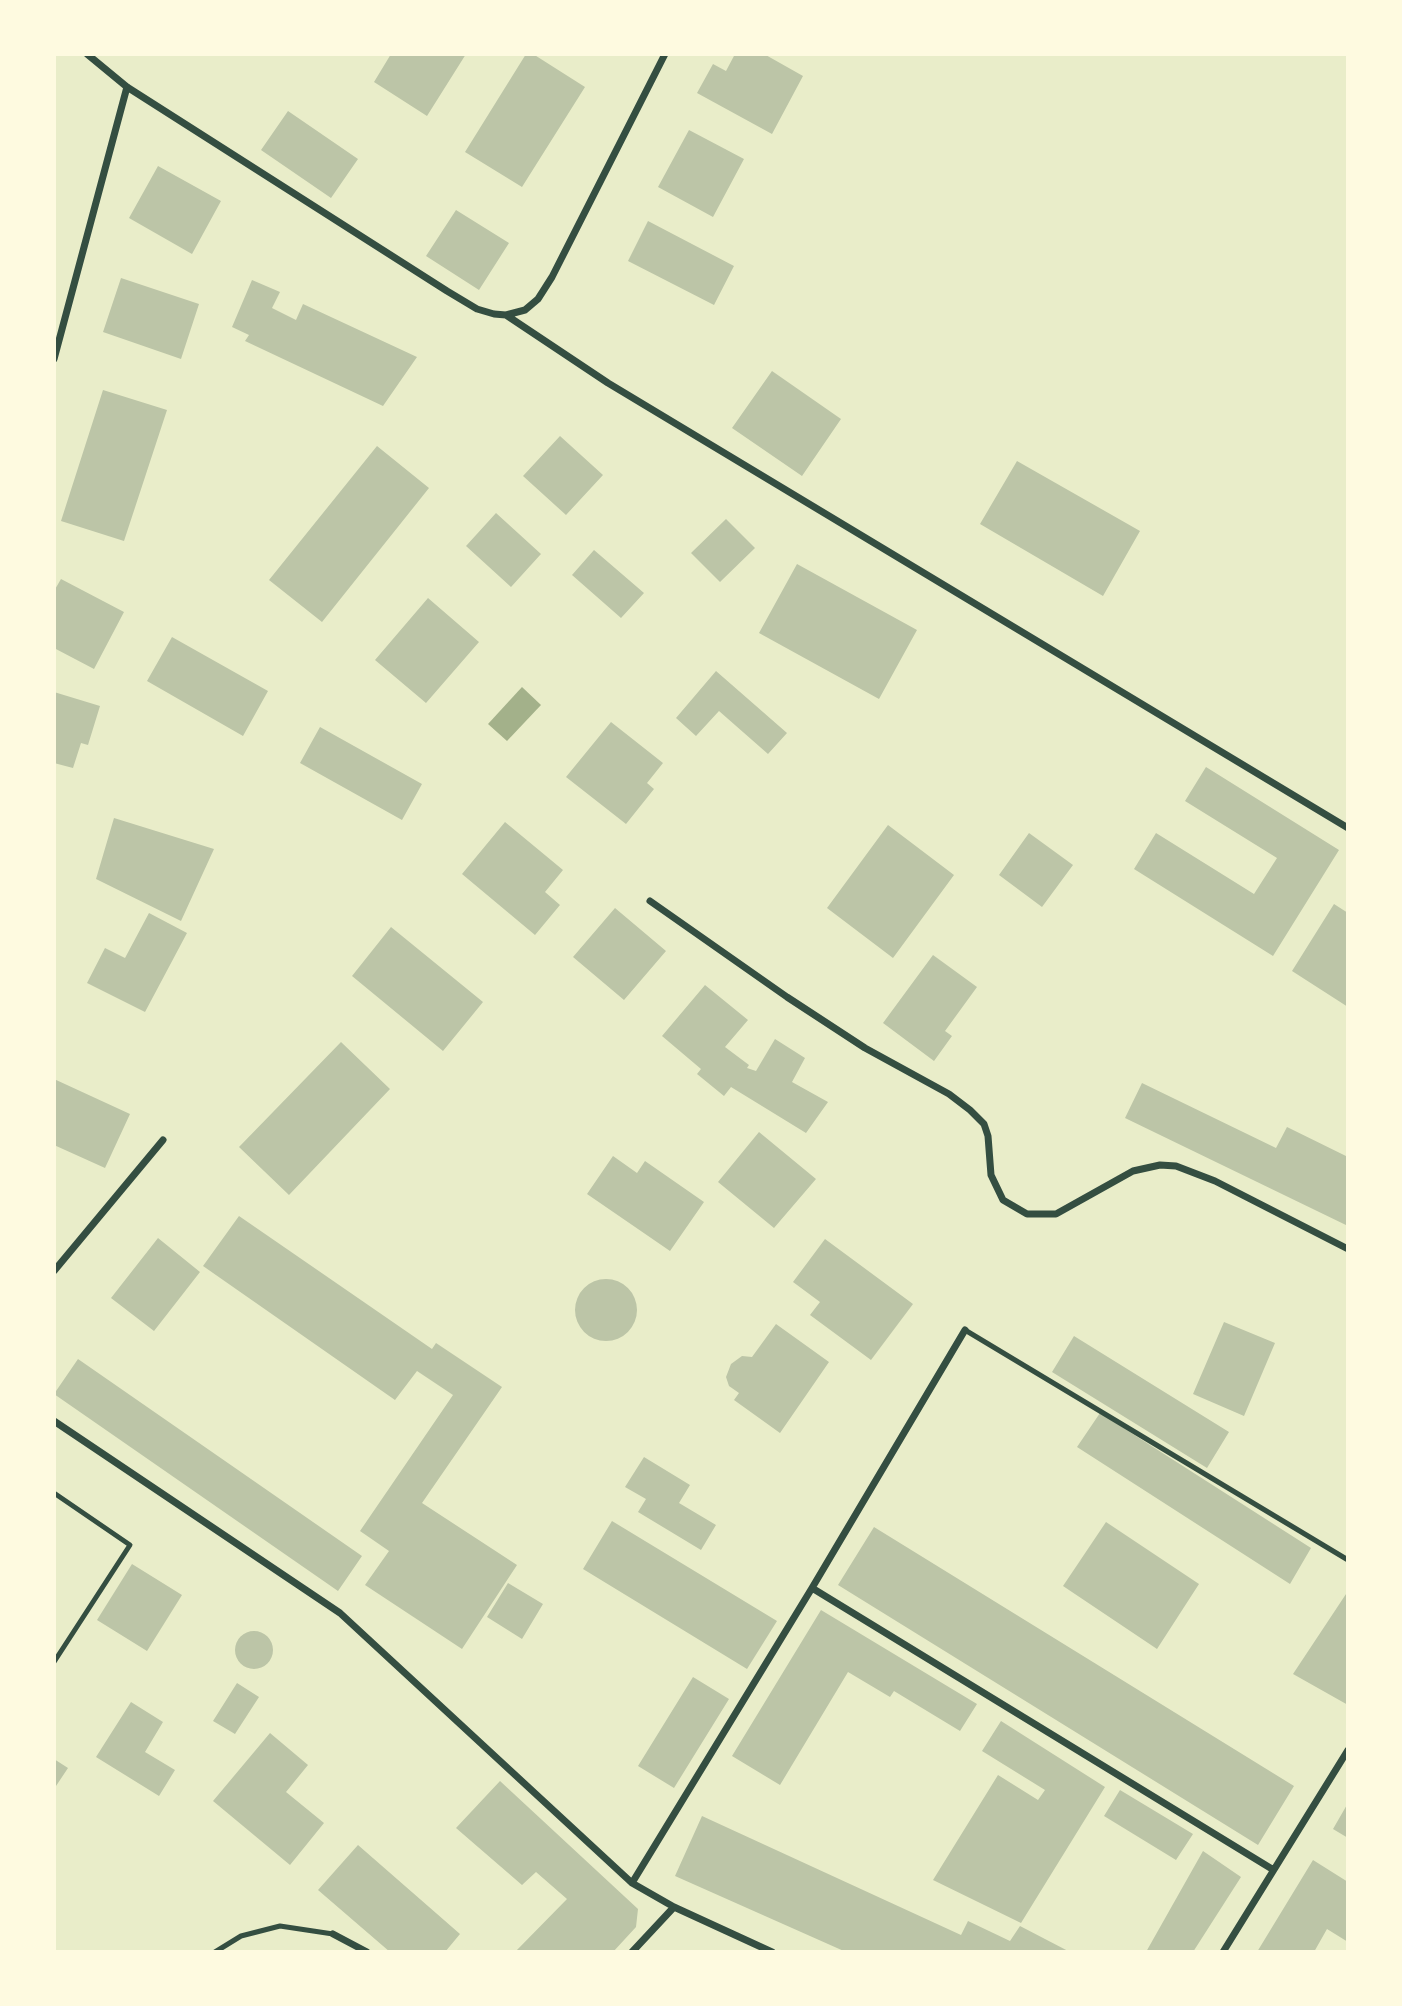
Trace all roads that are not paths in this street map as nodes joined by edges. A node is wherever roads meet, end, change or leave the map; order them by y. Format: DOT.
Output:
graph roads {
  1 [pos="87,54"];
  2 [pos="665,54"];
  3 [pos="127,87"];
  4 [pos="506,315"];
  5 [pos="54,359"];
  6 [pos="1348,828"];
  7 [pos="650,901"];
  8 [pos="163,1140"];
  9 [pos="1348,1249"];
  10 [pos="54,1271"];
  11 [pos="965,1330"];
  12 [pos="54,1421"];
  13 [pos="54,1493"];
  14 [pos="1348,1560"];
  15 [pos="812,1588"];
  16 [pos="54,1662"];
  17 [pos="1348,1750"];
  18 [pos="1272,1869"];
  19 [pos="632,1883"];
  20 [pos="674,1907"];
  21 [pos="333,1934"];
  22 [pos="215,1952"];
  23 [pos="367,1952"];
  24 [pos="632,1952"];
  25 [pos="772,1952"];
  26 [pos="1223,1952"];
  1 -- 3 [label="street"];
  2 -- 4 [label="street"];
  3 -- 4 [label="street"];
  3 -- 5 [label="street"];
  4 -- 6 [label="street"];
  7 -- 9 [label="street"];
  8 -- 10 [label="street"];
  11 -- 14 [label="lane"];
  11 -- 15 [label="street"];
  12 -- 19 [label="street"];
  13 -- 16 [label="lane"];
  15 -- 18 [label="street"];
  15 -- 19 [label="street"];
  17 -- 18 [label="street"];
  18 -- 26 [label="street"];
  19 -- 20 [label="street"];
  20 -- 24 [label="street"];
  20 -- 25 [label="street"];
  21 -- 22 [label="lane"];
  21 -- 23 [label="street"];
}
